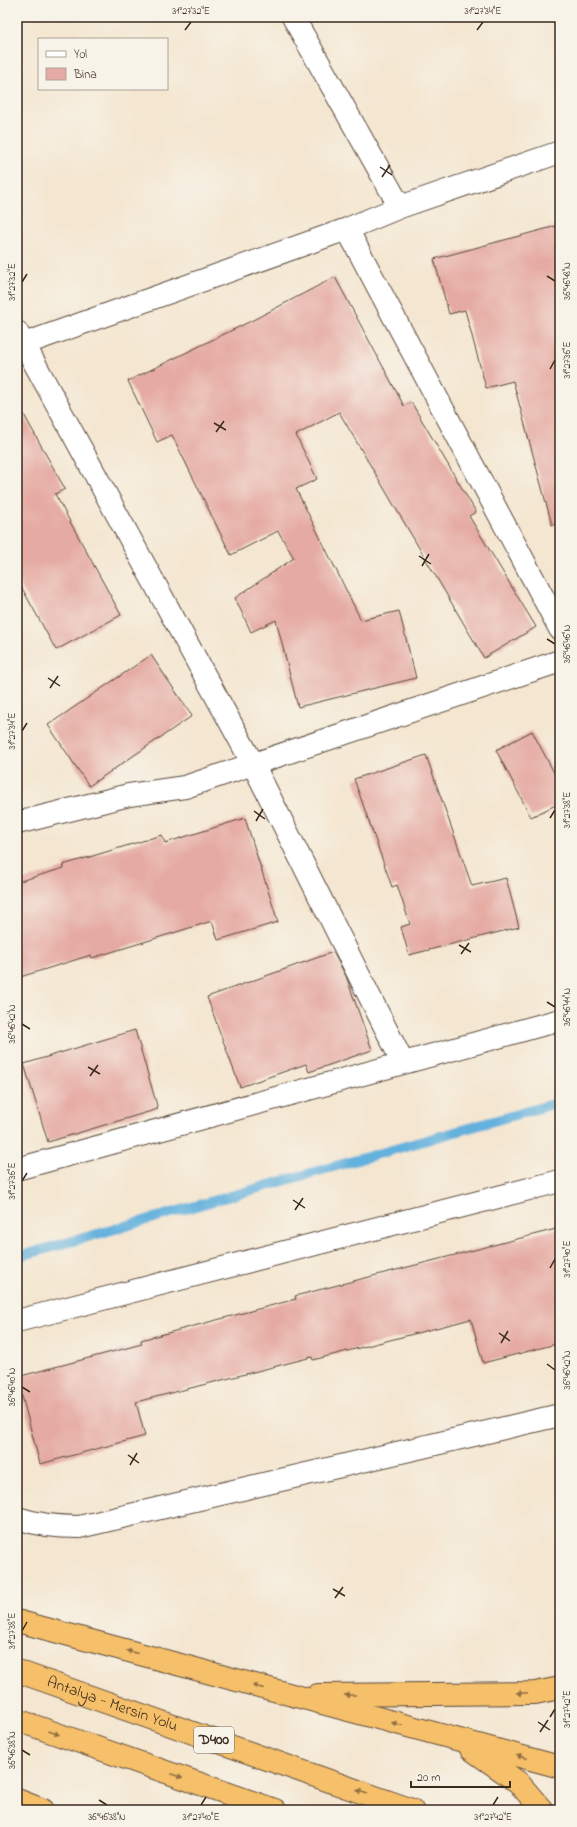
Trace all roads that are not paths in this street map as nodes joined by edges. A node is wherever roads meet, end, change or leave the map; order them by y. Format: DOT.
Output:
graph roads {
  1 [pos="293,17"];
  2 [pos="560,152"];
  3 [pos="400,207"];
  4 [pos="347,229"];
  5 [pos="19,340"];
  6 [pos="560,629"];
  7 [pos="560,661"];
  8 [pos="253,764"];
  9 [pos="17,823"];
  10 [pos="560,1020"];
  11 [pos="403,1063"];
  12 [pos="17,1169"];
  13 [pos="560,1181"];
  14 [pos="17,1321"];
  15 [pos="560,1415"];
  16 [pos="17,1518"];
  17 [pos="17,1621"];
  18 [pos="17,1671"];
  19 [pos="560,1688"];
  20 [pos="289,1695"];
  21 [pos="17,1720"];
  22 [pos="458,1740"];
  23 [pos="560,1767"];
  24 [pos="17,1800"];
  25 [pos="43,1810"];
  26 [pos="275,1810"];
  27 [pos="412,1810"];
  28 [pos="542,1810"];
  1 -- 3 [label="street"];
  2 -- 3 [label="street"];
  3 -- 4 [label="street"];
  4 -- 5 [label="street"];
  4 -- 6 [label="street"];
  5 -- 8 [label="street"];
  7 -- 8 [label="street"];
  8 -- 9 [label="street"];
  8 -- 11 [label="street"];
  10 -- 11 [label="street"];
  11 -- 12 [label="street"];
  13 -- 14 [label="street"];
  15 -- 16 [label="street"];
  20 -- 17 [label="highway, one-way"];
  27 -- 18 [label="highway, Antalya - Mersin Yolu / D400, one-way"];
  19 -- 20 [label="highway, one-way"];
  22 -- 20 [label="highway, one-way"];
  21 -- 26 [label="highway, one-way"];
  23 -- 22 [label="highway, one-way"];
  22 -- 28 [label="highway"];
  24 -- 25 [label="highway"];
}
